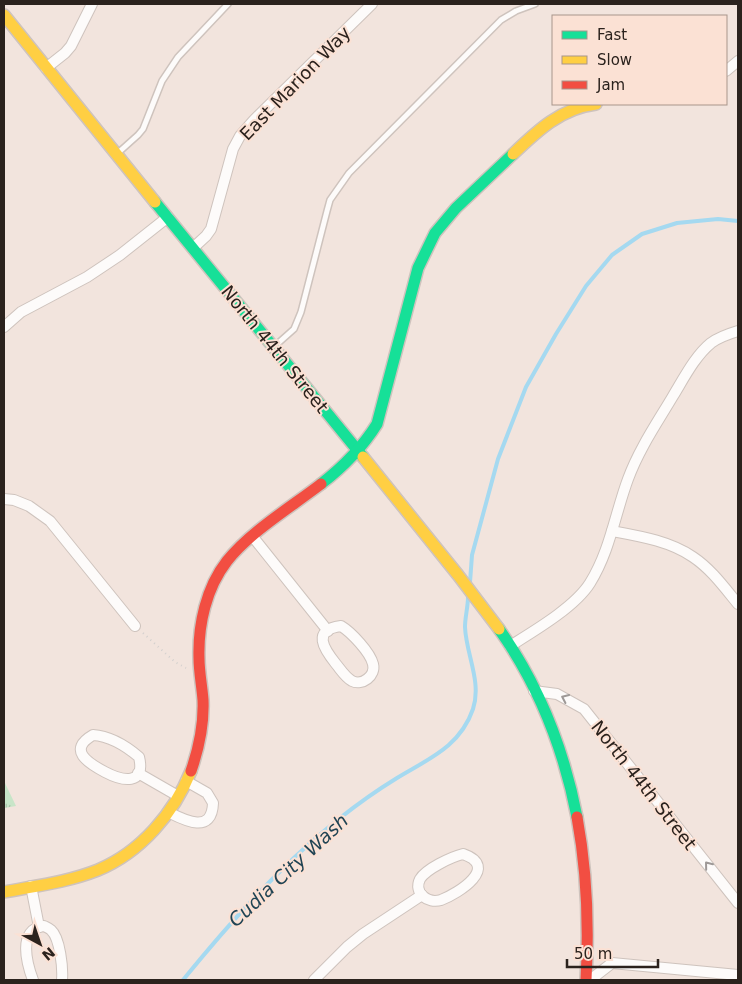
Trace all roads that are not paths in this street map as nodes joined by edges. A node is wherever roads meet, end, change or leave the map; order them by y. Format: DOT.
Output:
graph roads {
  1 [pos="92,4"];
  2 [pos="228,4"];
  3 [pos="372,4"];
  4 [pos="535,4"];
  5 [pos="4,14"];
  6 [pos="738,61"];
  7 [pos="46,68"];
  8 [pos="727,70"];
  9 [pos="591,105"];
  10 [pos="116,154"];
  11 [pos="168,217"];
  12 [pos="193,248"];
  13 [pos="4,327"];
  14 [pos="738,330"];
  15 [pos="274,346"];
  16 [pos="358,451"];
  17 [pos="4,498"];
  18 [pos="612,531"];
  19 [pos="252,537"];
  20 [pos="738,604"];
  21 [pos="136,626"];
  22 [pos="328,631"];
  23 [pos="510,646"];
  24 [pos="534,691"];
  25 [pos="138,773"];
  26 [pos="186,781"];
  27 [pos="178,796"];
  28 [pos="168,812"];
  29 [pos="31,886"];
  30 [pos="4,892"];
  31 [pos="422,895"];
  32 [pos="738,903"];
  33 [pos="39,927"];
  34 [pos="738,975"];
  35 [pos="594,979"];
  36 [pos="33,980"];
  37 [pos="62,980"];
  38 [pos="314,980"];
  1 -- 7 [label="street"];
  2 -- 10 [label="lane"];
  3 -- 12 [label="street, East Marion Way"];
  4 -- 15 [label="lane"];
  5 -- 7 [label="main road, North 44th Street"];
  6 -- 8 [label="street"];
  7 -- 10 [label="main road, North 44th Street"];
  9 -- 16 [label="main road"];
  10 -- 11 [label="main road, North 44th Street"];
  11 -- 12 [label="main road, North 44th Street"];
  11 -- 13 [label="street"];
  12 -- 15 [label="main road, North 44th Street"];
  14 -- 18 [label="street"];
  15 -- 16 [label="main road, North 44th Street"];
  16 -- 19 [label="main road"];
  16 -- 23 [label="main road, North 44th Street"];
  17 -- 21 [label="street"];
  18 -- 20 [label="street"];
  18 -- 23 [label="street"];
  19 -- 22 [label="street"];
  19 -- 26 [label="main road"];
  22 -- 22 [label="street"];
  23 -- 24 [label="main road, North 44th Street"];
  32 -- 24 [label="street, North 44th Street, one-way"];
  24 -- 35 [label="main road, North 44th Street"];
  25 -- 25 [label="street"];
  25 -- 27 [label="street"];
  26 -- 27 [label="main road"];
  26 -- 28 [label="street"];
  27 -- 28 [label="main road"];
  28 -- 29 [label="main road"];
  29 -- 30 [label="main road"];
  29 -- 33 [label="street"];
  31 -- 31 [label="street"];
  31 -- 38 [label="street"];
  33 -- 36 [label="street"];
  33 -- 37 [label="street"];
  34 -- 35 [label="street"];
}
